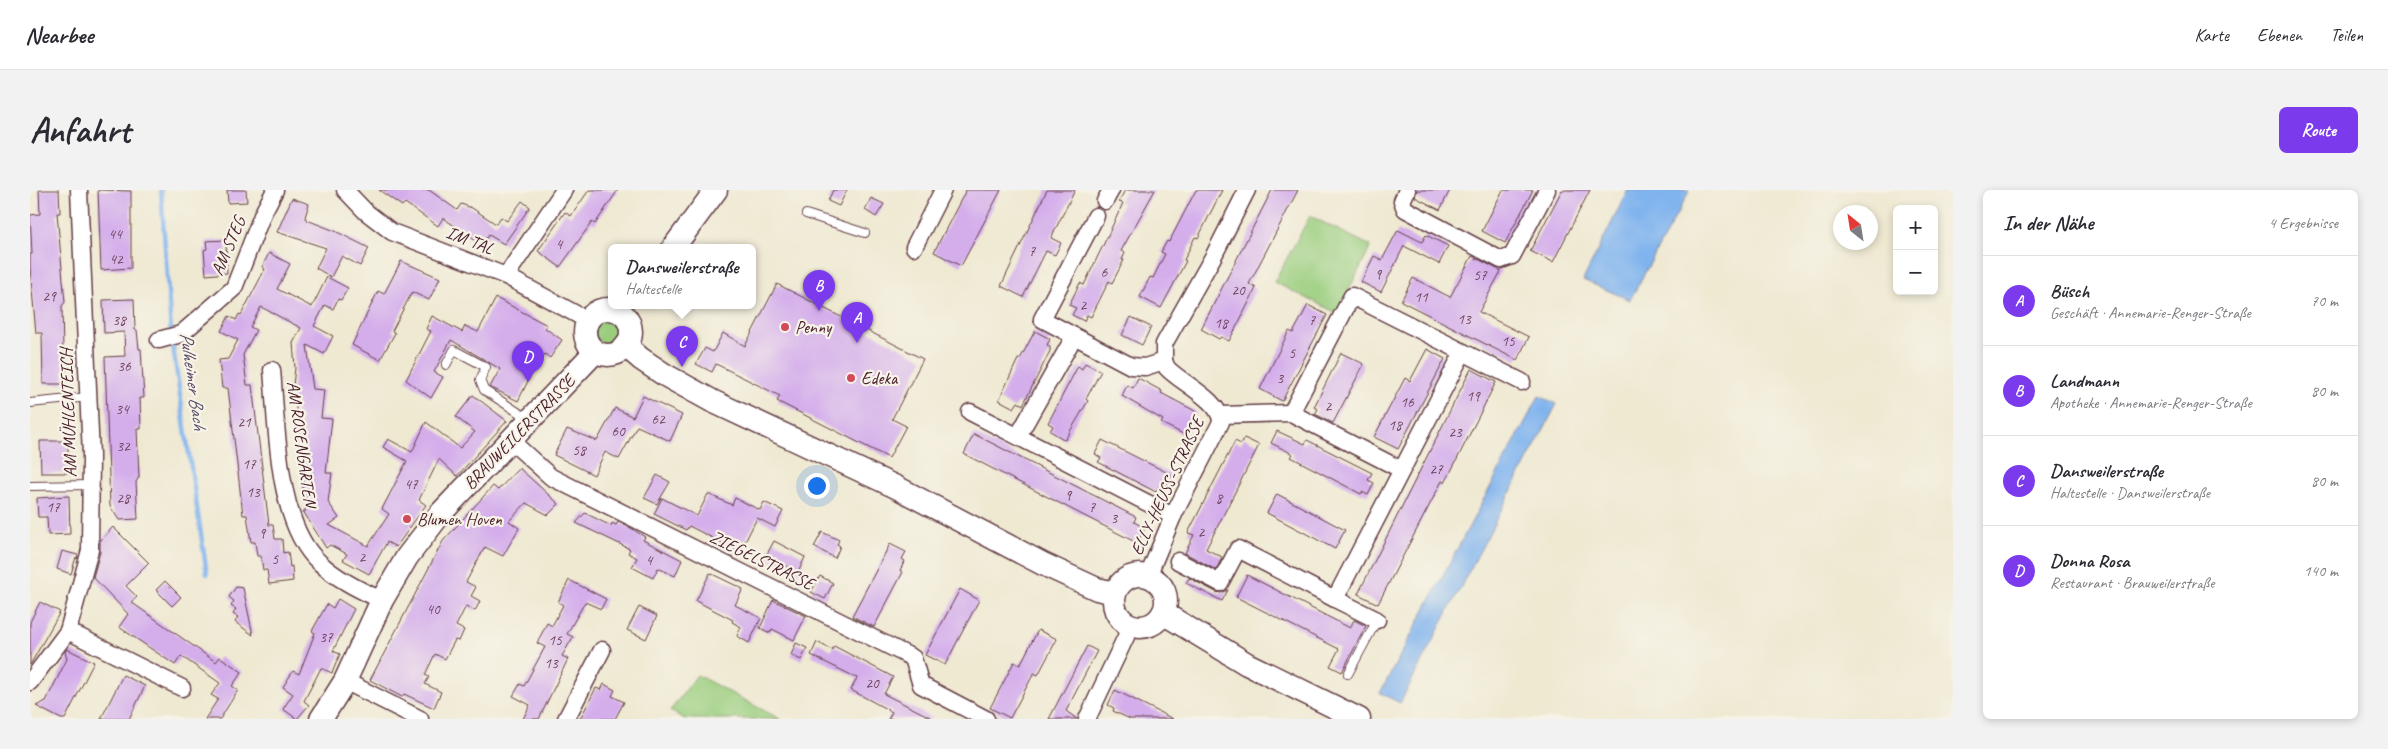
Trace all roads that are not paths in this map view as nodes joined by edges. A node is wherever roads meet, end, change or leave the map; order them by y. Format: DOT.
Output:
graph roads {
  1 [pos="78,190"];
  2 [pos="275,190"];
  3 [pos="345,190"];
  4 [pos="564,190"];
  5 [pos="716,190"];
  6 [pos="943,190"];
  7 [pos="1247,190"];
  8 [pos="1407,190"];
  9 [pos="1547,190"];
  10 [pos="806,214"];
  11 [pos="1096,216"];
  12 [pos="865,233"];
  13 [pos="677,244"];
  14 [pos="914,247"];
  15 [pos="506,276"];
  16 [pos="626,309"];
  17 [pos="587,320"];
  18 [pos="1074,337"];
  19 [pos="159,340"];
  20 [pos="626,346"];
  21 [pos="595,352"];
  22 [pos="1463,352"];
  23 [pos="1164,361"];
  24 [pos="446,365"];
  25 [pos="272,370"];
  26 [pos="1522,382"];
  27 [pos="89,397"];
  28 [pos="30,404"];
  29 [pos="970,412"];
  30 [pos="1291,413"];
  31 [pos="1221,415"];
  32 [pos="529,420"];
  33 [pos="1018,436"];
  34 [pos="510,440"];
  35 [pos="1402,470"];
  36 [pos="90,485"];
  37 [pos="30,486"];
  38 [pos="1173,516"];
  39 [pos="1178,561"];
  40 [pos="1148,576"];
  41 [pos="1115,593"];
  42 [pos="1335,599"];
  43 [pos="382,600"];
  44 [pos="1163,613"];
  45 [pos="1377,620"];
  46 [pos="1131,626"];
  47 [pos="68,631"];
  48 [pos="602,650"];
  49 [pos="1348,674"];
  50 [pos="345,681"];
  51 [pos="30,682"];
  52 [pos="182,688"];
  53 [pos="321,719"];
  54 [pos="420,719"];
  55 [pos="566,719"];
  56 [pos="986,719"];
  57 [pos="1087,719"];
  58 [pos="1359,719"];
  1 -- 27 [label="street, AM MÜHLENTEICH"];
  2 -- 19 [label="street, AM STEG"];
  3 -- 15 [label="street, IM TAL"];
  4 -- 15 [label="street"];
  5 -- 13 [label="main road"];
  6 -- 14 [label="street"];
  7 -- 23 [label="street"];
  8 -- 9 [label="street"];
  10 -- 12 [label="lane"];
  11 -- 18 [label="street"];
  15 -- 17 [label="street, IM TAL"];
  16 -- 17 [label="main road"];
  16 -- 20 [label="main road"];
  17 -- 21 [label="main road"];
  18 -- 23 [label="street"];
  18 -- 33 [label="street"];
  20 -- 21 [label="main road"];
  20 -- 41 [label="main road"];
  21 -- 32 [label="main road, BRAUWEILERSTRASSE"];
  22 -- 26 [label="street"];
  22 -- 30 [label="street"];
  22 -- 35 [label="street"];
  23 -- 31 [label="street, ELLY-HEUSS-STRASSE"];
  24 -- 32 [label="lane"];
  25 -- 43 [label="street, AM ROSENGARTEN"];
  27 -- 28 [label="lane"];
  27 -- 36 [label="street, AM MÜHLENTEICH"];
  29 -- 33 [label="street"];
  30 -- 31 [label="street"];
  30 -- 35 [label="street"];
  31 -- 38 [label="street, ELLY-HEUSS-STRASSE"];
  32 -- 34 [label="main road, BRAUWEILERSTRASSE"];
  33 -- 38 [label="street"];
  34 -- 43 [label="main road, BRAUWEILERSTRASSE"];
  34 -- 56 [label="street, ZIEGELSTRASSE"];
  35 -- 42 [label="street"];
  36 -- 37 [label="lane"];
  36 -- 47 [label="street, AM MÜHLENTEICH"];
  38 -- 40 [label="street, ELLY-HEUSS-STRASSE"];
  39 -- 42 [label="street"];
  40 -- 41 [label="main road"];
  40 -- 44 [label="main road"];
  41 -- 46 [label="main road"];
  42 -- 45 [label="street"];
  43 -- 50 [label="main road, BRAUWEILERSTRASSE"];
  44 -- 46 [label="main road"];
  44 -- 58 [label="main road"];
  45 -- 49 [label="lane"];
  46 -- 57 [label="street"];
  47 -- 51 [label="street, AM MÜHLENTEICH"];
  47 -- 52 [label="street"];
  48 -- 55 [label="street"];
  50 -- 53 [label="main road, BRAUWEILERSTRASSE"];
  50 -- 54 [label="street"];
}
